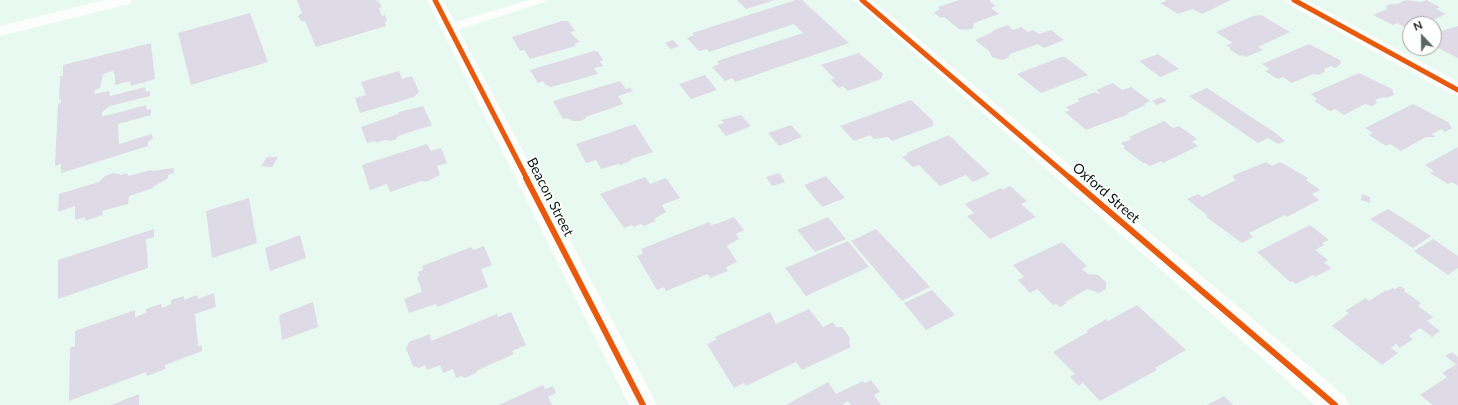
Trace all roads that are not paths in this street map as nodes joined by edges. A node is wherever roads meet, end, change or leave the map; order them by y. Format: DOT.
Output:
graph roads {
  1 [pos="124,0"];
  2 [pos="435,0"];
  3 [pos="541,0"];
  4 [pos="862,0"];
  5 [pos="1294,0"];
  6 [pos="450,28"];
  7 [pos="0,31"];
  8 [pos="1458,90"];
  9 [pos="643,405"];
  10 [pos="1335,405"];
  1 -- 7 [label="street"];
  2 -- 6 [label="street, Beacon Street"];
  3 -- 6 [label="lane"];
  4 -- 10 [label="street, Oxford Street"];
  5 -- 8 [label="street"];
  6 -- 9 [label="street, Beacon Street"];
}
